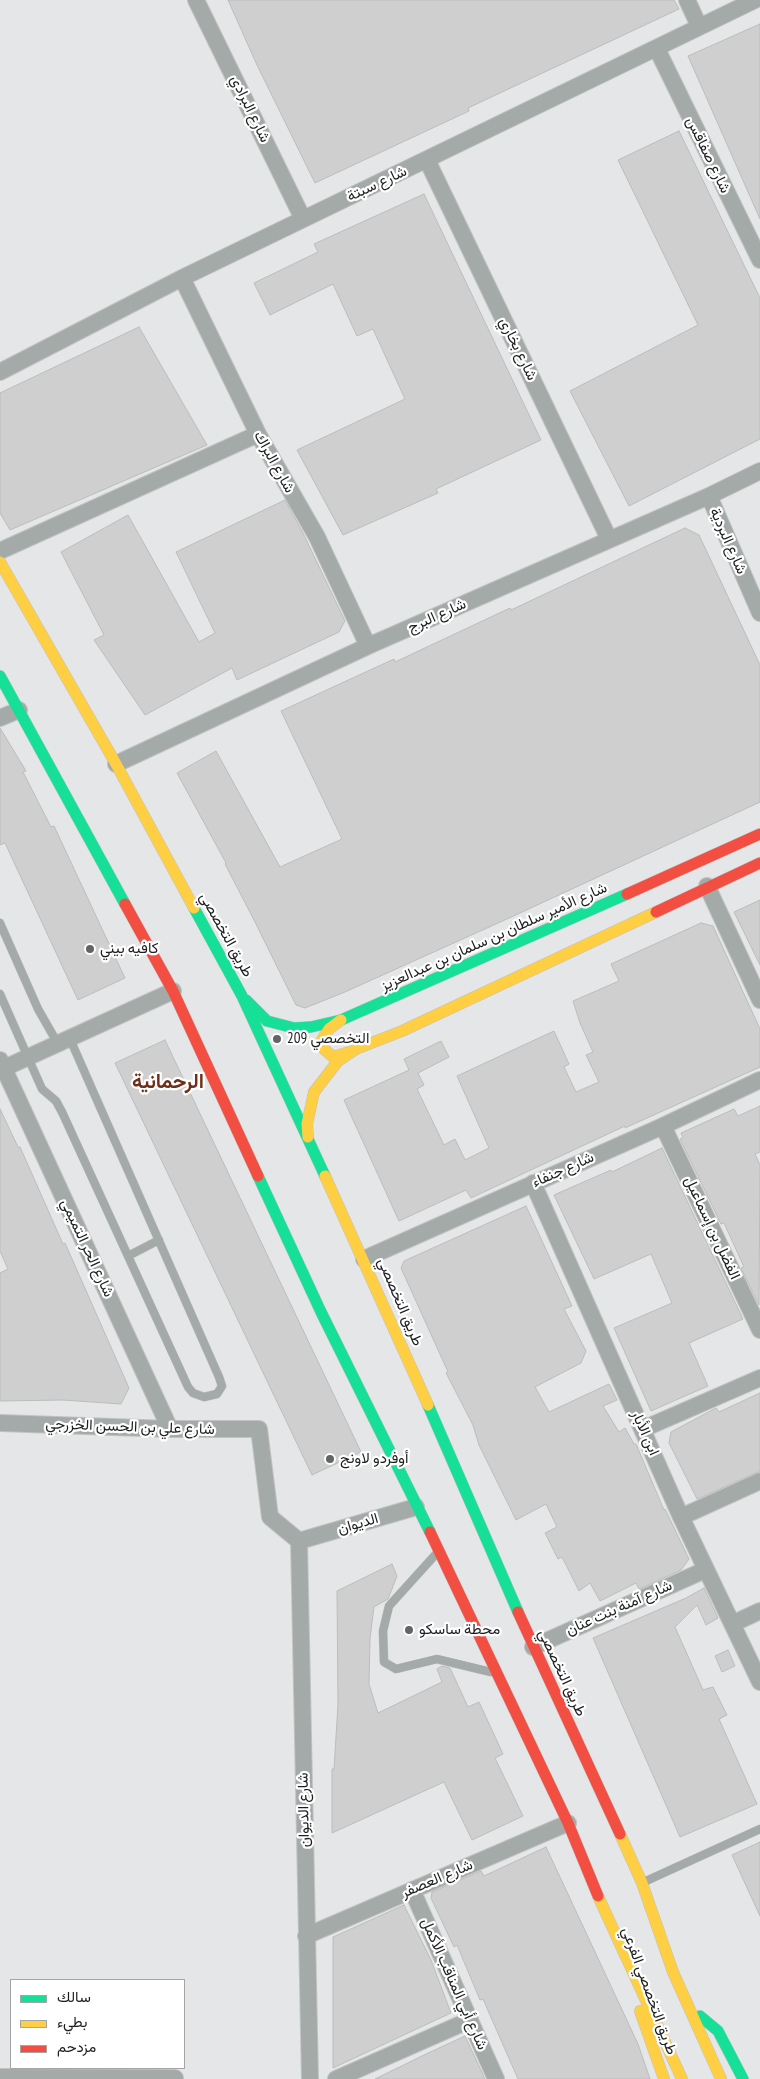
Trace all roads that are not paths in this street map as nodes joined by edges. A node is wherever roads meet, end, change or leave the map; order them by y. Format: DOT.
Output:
graph roads {
  1 [pos="196,0"];
  2 [pos="687,0"];
  3 [pos="755,0"];
  4 [pos="699,26"];
  5 [pos="657,49"];
  6 [pos="427,160"];
  7 [pos="303,219"];
  8 [pos="760,260"];
  9 [pos="182,278"];
  10 [pos="0,372"];
  11 [pos="258,434"];
  12 [pos="760,471"];
  13 [pos="709,496"];
  14 [pos="609,539"];
  15 [pos="0,551"];
  16 [pos="0,562"];
  17 [pos="760,613"];
  18 [pos="368,646"];
  19 [pos="0,676"];
  20 [pos="18,710"];
  21 [pos="0,718"];
  22 [pos="116,764"];
  23 [pos="760,834"];
  24 [pos="760,863"];
  25 [pos="708,886"];
  26 [pos="0,923"];
  27 [pos="173,991"];
  28 [pos="0,994"];
  29 [pos="242,996"];
  30 [pos="760,1000"];
  31 [pos="341,1020"];
  32 [pos="64,1041"];
  33 [pos="356,1049"];
  34 [pos="28,1058"];
  35 [pos="1,1066"];
  36 [pos="760,1080"];
  37 [pos="663,1126"];
  38 [pos="308,1137"];
  39 [pos="533,1183"];
  40 [pos="159,1240"];
  41 [pos="128,1256"];
  42 [pos="364,1259"];
  43 [pos="760,1330"];
  44 [pos="760,1378"];
  45 [pos="0,1423"];
  46 [pos="170,1429"];
  47 [pos="643,1429"];
  48 [pos="760,1481"];
  49 [pos="416,1506"];
  50 [pos="681,1517"];
  51 [pos="299,1540"];
  52 [pos="440,1551"];
  53 [pos="705,1570"];
  54 [pos="760,1612"];
  55 [pos="732,1624"];
  56 [pos="533,1647"];
  57 [pos="498,1674"];
  58 [pos="760,1682"];
  59 [pos="568,1823"];
  60 [pos="760,1829"];
  61 [pos="642,1883"];
  62 [pos="412,1890"];
  63 [pos="605,1913"];
  64 [pos="306,1936"];
  65 [pos="688,2006"];
  66 [pos="470,2020"];
  67 [pos="0,2077"];
  68 [pos="175,2078"];
  69 [pos="310,2079"];
  70 [pos="336,2079"];
  71 [pos="496,2079"];
  72 [pos="664,2079"];
  73 [pos="682,2079"];
  74 [pos="721,2079"];
  75 [pos="743,2079"];
  1 -- 7 [label="street, شارع البرادي"];
  2 -- 4 [label="street"];
  3 -- 4 [label="street, شارع سبتة"];
  4 -- 5 [label="street, شارع سبتة"];
  5 -- 6 [label="street, شارع سبتة"];
  5 -- 8 [label="street, شارع صفاقس"];
  6 -- 7 [label="street, شارع سبتة"];
  6 -- 14 [label="street, شارع بخاري"];
  7 -- 9 [label="street, شارع سبتة"];
  9 -- 10 [label="street, شارع سبتة"];
  9 -- 11 [label="street, شارع البراك"];
  11 -- 15 [label="street"];
  11 -- 18 [label="street, شارع البراك"];
  12 -- 13 [label="street, شارع البرج"];
  13 -- 14 [label="street, شارع البرج"];
  13 -- 17 [label="street, شارع البردية"];
  14 -- 18 [label="street, شارع البرج"];
  16 -- 22 [label="main road, طريق التخصصي"];
  18 -- 22 [label="street, شارع البرج"];
  19 -- 20 [label="main road"];
  20 -- 21 [label="street"];
  20 -- 27 [label="main road"];
  22 -- 29 [label="main road, طريق التخصصي"];
  23 -- 31 [label="main road, شارع الأمير سلطان بن سلمان بن عبدالعزيز"];
  24 -- 25 [label="main road"];
  25 -- 30 [label="street"];
  25 -- 33 [label="main road"];
  26 -- 32 [label="lane"];
  27 -- 32 [label="street"];
  27 -- 49 [label="main road"];
  28 -- 34 [label="lane"];
  29 -- 31 [label="main road, شارع الأمير سلطان بن سلمان بن عبدالعزيز"];
  29 -- 38 [label="main road, طريق التخصصي"];
  31 -- 33 [label="main road"];
  32 -- 34 [label="street"];
  32 -- 40 [label="lane"];
  33 -- 38 [label="main road"];
  34 -- 35 [label="street"];
  34 -- 41 [label="lane"];
  35 -- 46 [label="street, شارع الحر التميمي"];
  36 -- 37 [label="street, شارع جنفاء"];
  37 -- 39 [label="street, شارع جنفاء"];
  37 -- 43 [label="street, الفضل بن إسماعيل"];
  38 -- 42 [label="main road, طريق التخصصي"];
  39 -- 42 [label="street, شارع جنفاء"];
  39 -- 47 [label="street, ابن الأبار"];
  40 -- 41 [label="lane"];
  40 -- 41 [label="lane"];
  42 -- 56 [label="main road, طريق التخصصي"];
  44 -- 47 [label="street"];
  45 -- 46 [label="street, شارع علي بن الحسن الخزرجي"];
  46 -- 51 [label="street, شارع علي بن الحسن الخزرجي"];
  47 -- 50 [label="street, ابن الأبار"];
  48 -- 50 [label="street"];
  49 -- 51 [label="street, الديوان"];
  49 -- 52 [label="main road"];
  50 -- 53 [label="street, ابن الأبار"];
  51 -- 64 [label="street, شارع الديوان"];
  52 -- 57 [label="main road"];
  52 -- 57 [label="lane"];
  53 -- 55 [label="street, ابن الأبار"];
  53 -- 56 [label="street, شارع آمنة بنت عنان"];
  54 -- 55 [label="street"];
  55 -- 58 [label="street, ابن الأبار"];
  56 -- 61 [label="main road, طريق التخصصي"];
  57 -- 59 [label="main road"];
  59 -- 62 [label="street, شارع العصفر"];
  59 -- 63 [label="main road"];
  60 -- 61 [label="lane"];
  61 -- 65 [label="main road, طريق التخصصي"];
  62 -- 64 [label="street, شارع العصفر"];
  62 -- 66 [label="street, شارع أبي المناقب الأكمل"];
  63 -- 72 [label="main road, طريق التخصصي الفرعي"];
  63 -- 73 [label="main road"];
  64 -- 69 [label="street, شارع الديوان"];
  65 -- 74 [label="main road, طريق التخصصي"];
  65 -- 75 [label="main road"];
  66 -- 70 [label="street"];
  66 -- 71 [label="street, شارع أبي المناقب الأكمل"];
  67 -- 68 [label="street"];
}
